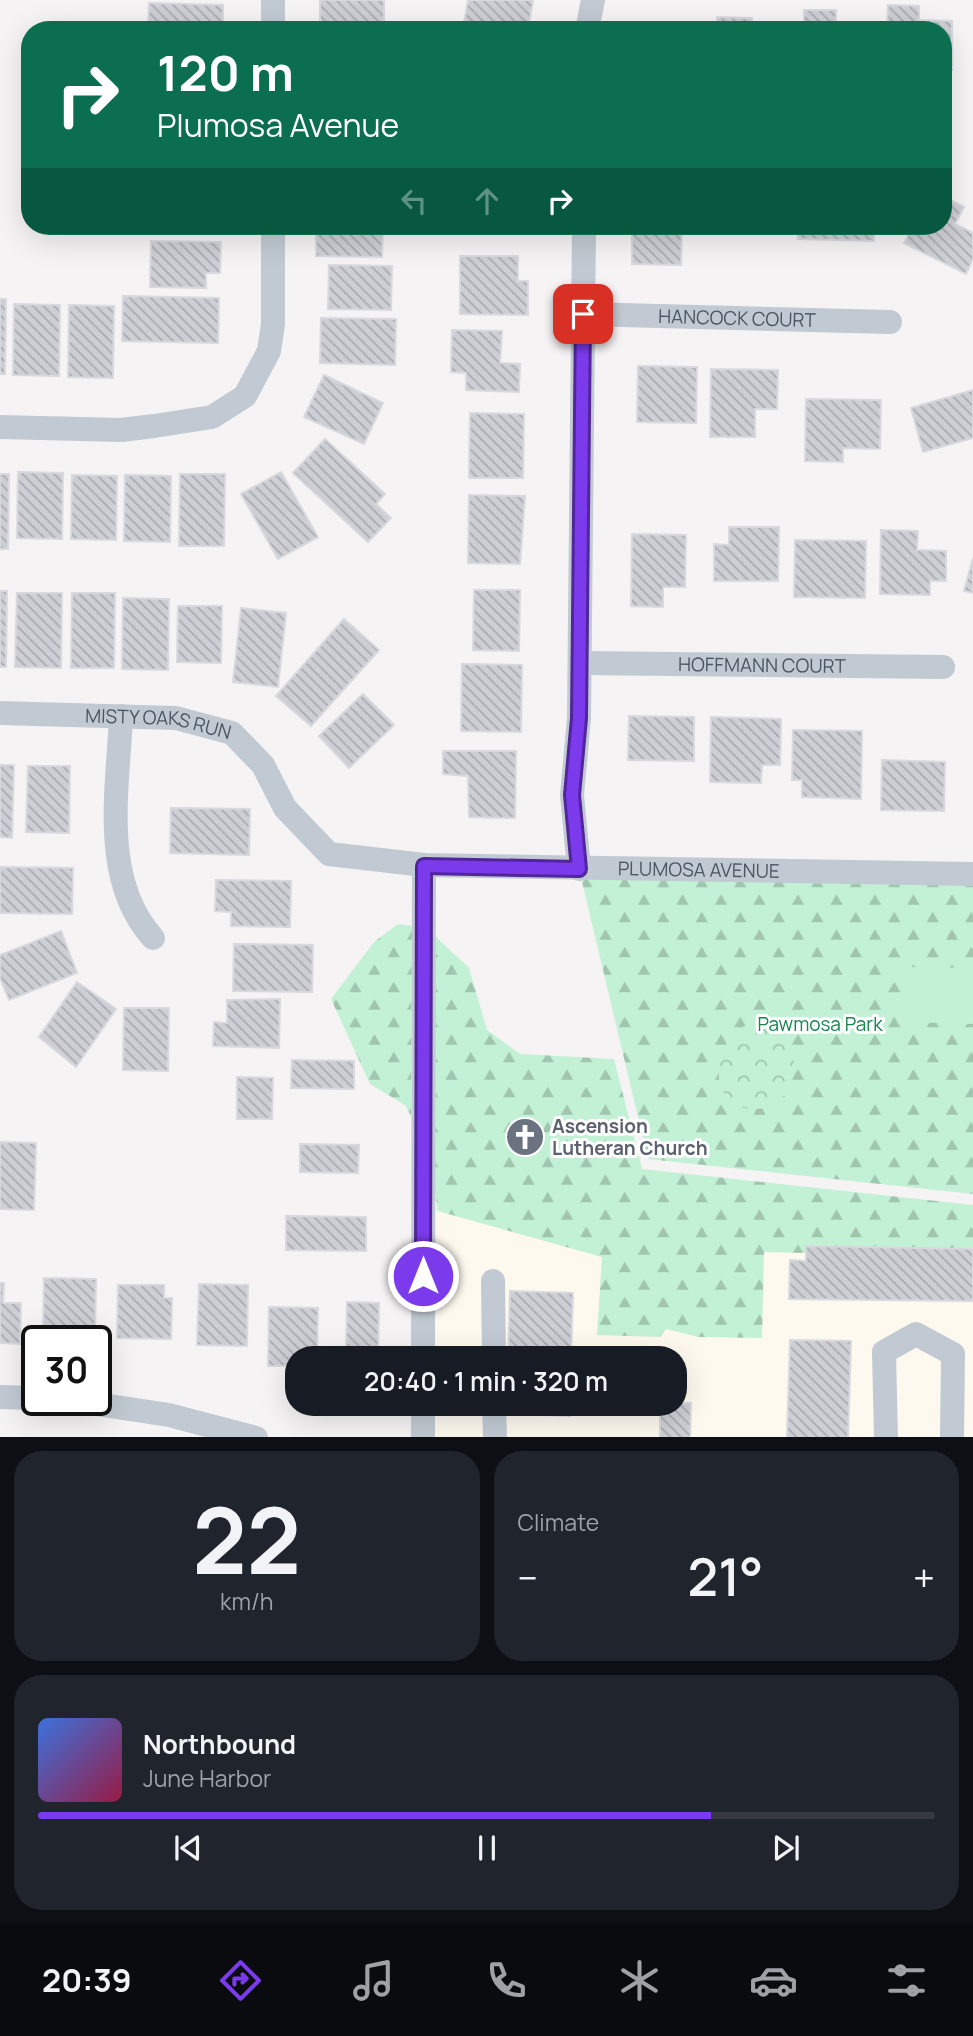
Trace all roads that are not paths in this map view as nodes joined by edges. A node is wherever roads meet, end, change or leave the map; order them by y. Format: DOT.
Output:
graph roads {
  1 [pos="273,0"];
  2 [pos="593,0"];
  3 [pos="273,21"];
  4 [pos="589,21"];
  5 [pos="273,235"];
  6 [pos="584,235"];
  7 [pos="583,314"];
  8 [pos="890,321"];
  9 [pos="0,428"];
  10 [pos="580,663"];
  11 [pos="943,667"];
  12 [pos="0,713"];
  13 [pos="121,716"];
  14 [pos="424,866"];
  15 [pos="579,869"];
  16 [pos="973,874"];
  17 [pos="153,938"];
  18 [pos="493,1281"];
  19 [pos="423,1346"];
  20 [pos="494,1346"];
  21 [pos="0,1397"];
  22 [pos="21,1398"];
  23 [pos="112,1406"];
  24 [pos="423,1416"];
  25 [pos="494,1416"];
  26 [pos="245,1436"];
  27 [pos="423,1437"];
  28 [pos="495,1437"];
  29 [pos="886,1437"];
  30 [pos="952,1437"];
  1 -- 3 [label="street"];
  2 -- 4 [label="street"];
  5 -- 9 [label="street"];
  6 -- 7 [label="street"];
  7 -- 8 [label="street, HANCOCK COURT"];
  7 -- 10 [label="street"];
  10 -- 11 [label="street, HOFFMANN COURT"];
  10 -- 15 [label="street"];
  12 -- 13 [label="street, MISTY OAKS RUN"];
  13 -- 14 [label="street, MISTY OAKS RUN"];
  13 -- 17 [label="street"];
  14 -- 15 [label="street, PLUMOSA AVENUE"];
  14 -- 19 [label="street"];
  15 -- 16 [label="street, PLUMOSA AVENUE"];
  18 -- 20 [label="street"];
  21 -- 22 [label="street"];
  23 -- 26 [label="street"];
  24 -- 27 [label="street"];
  25 -- 28 [label="street"];
  29 -- 30 [label="street"];
}
